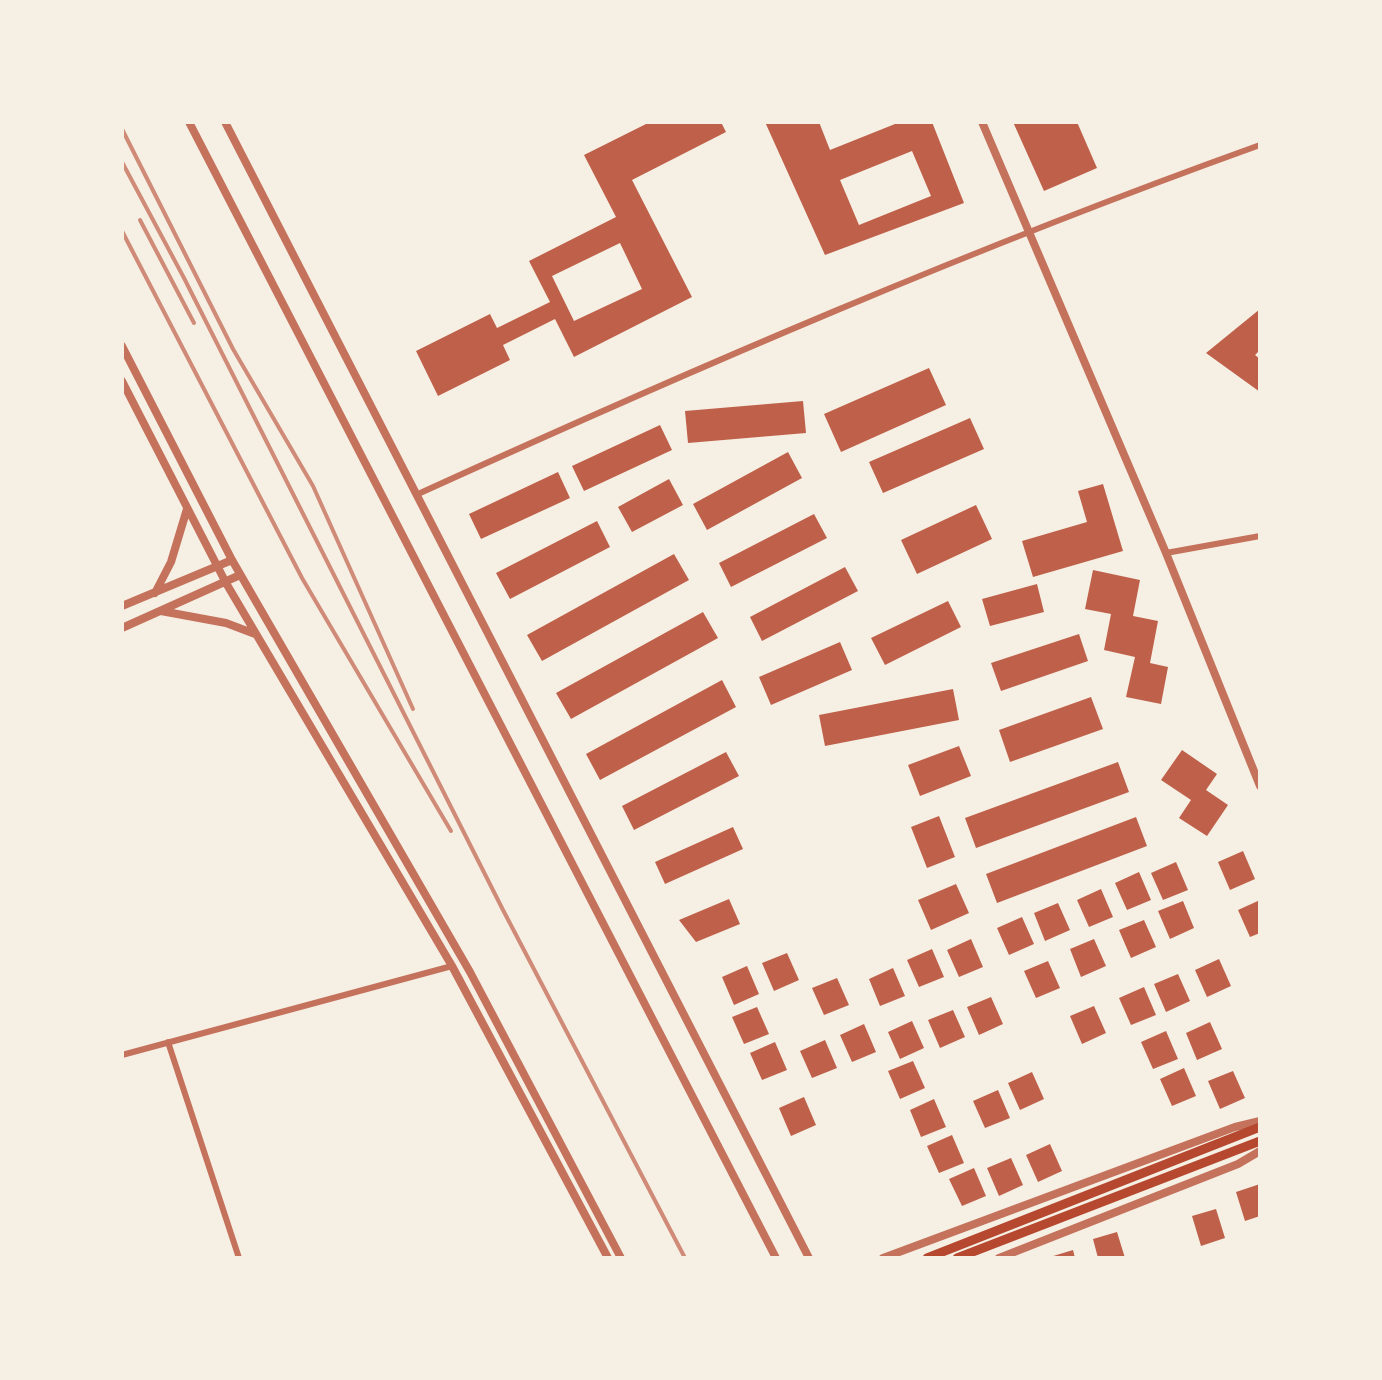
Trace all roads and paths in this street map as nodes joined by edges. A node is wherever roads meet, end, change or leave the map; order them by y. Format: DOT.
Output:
graph roads {
  1 [pos="189,122"];
  2 [pos="225,122"];
  3 [pos="982,122"];
  4 [pos="1260,145"];
  5 [pos="1028,230"];
  6 [pos="122,346"];
  7 [pos="122,381"];
  8 [pos="418,494"];
  9 [pos="188,509"];
  10 [pos="1260,536"];
  11 [pos="1166,553"];
  12 [pos="232,560"];
  13 [pos="218,568"];
  14 [pos="240,575"];
  15 [pos="226,583"];
  16 [pos="155,593"];
  17 [pos="122,606"];
  18 [pos="160,611"];
  19 [pos="122,628"];
  20 [pos="255,634"];
  21 [pos="1260,786"];
  22 [pos="452,966"];
  23 [pos="168,1042"];
  24 [pos="122,1055"];
  25 [pos="1260,1121"];
  26 [pos="1260,1127"];
  27 [pos="1260,1141"];
  28 [pos="1260,1151"];
  29 [pos="239,1258"];
  30 [pos="608,1258"];
  31 [pos="621,1258"];
  32 [pos="776,1258"];
  33 [pos="809,1258"];
  34 [pos="883,1258"];
  35 [pos="927,1258"];
  36 [pos="957,1258"];
  37 [pos="999,1258"];
  1 -- 32 [label="street"];
  2 -- 8 [label="street"];
  3 -- 5 [label="street"];
  4 -- 5 [label="street"];
  5 -- 8 [label="street"];
  5 -- 11 [label="street"];
  6 -- 12 [label="street"];
  7 -- 9 [label="street"];
  8 -- 33 [label="street"];
  9 -- 13 [label="street"];
  9 -- 16 [label="street"];
  10 -- 11 [label="street"];
  11 -- 21 [label="street"];
  12 -- 13 [label="street"];
  12 -- 14 [label="street"];
  13 -- 15 [label="street"];
  13 -- 16 [label="street"];
  14 -- 15 [label="street"];
  14 -- 31 [label="street"];
  15 -- 18 [label="street"];
  15 -- 20 [label="street"];
  16 -- 17 [label="street"];
  18 -- 19 [label="street"];
  18 -- 20 [label="street"];
  20 -- 22 [label="street"];
  22 -- 23 [label="street"];
  22 -- 30 [label="street"];
  23 -- 24 [label="street"];
  23 -- 29 [label="street"];
  25 -- 34 [label="street"];
  26 -- 35 [label="main road"];
  27 -- 36 [label="main road"];
  28 -- 37 [label="street"];
}
